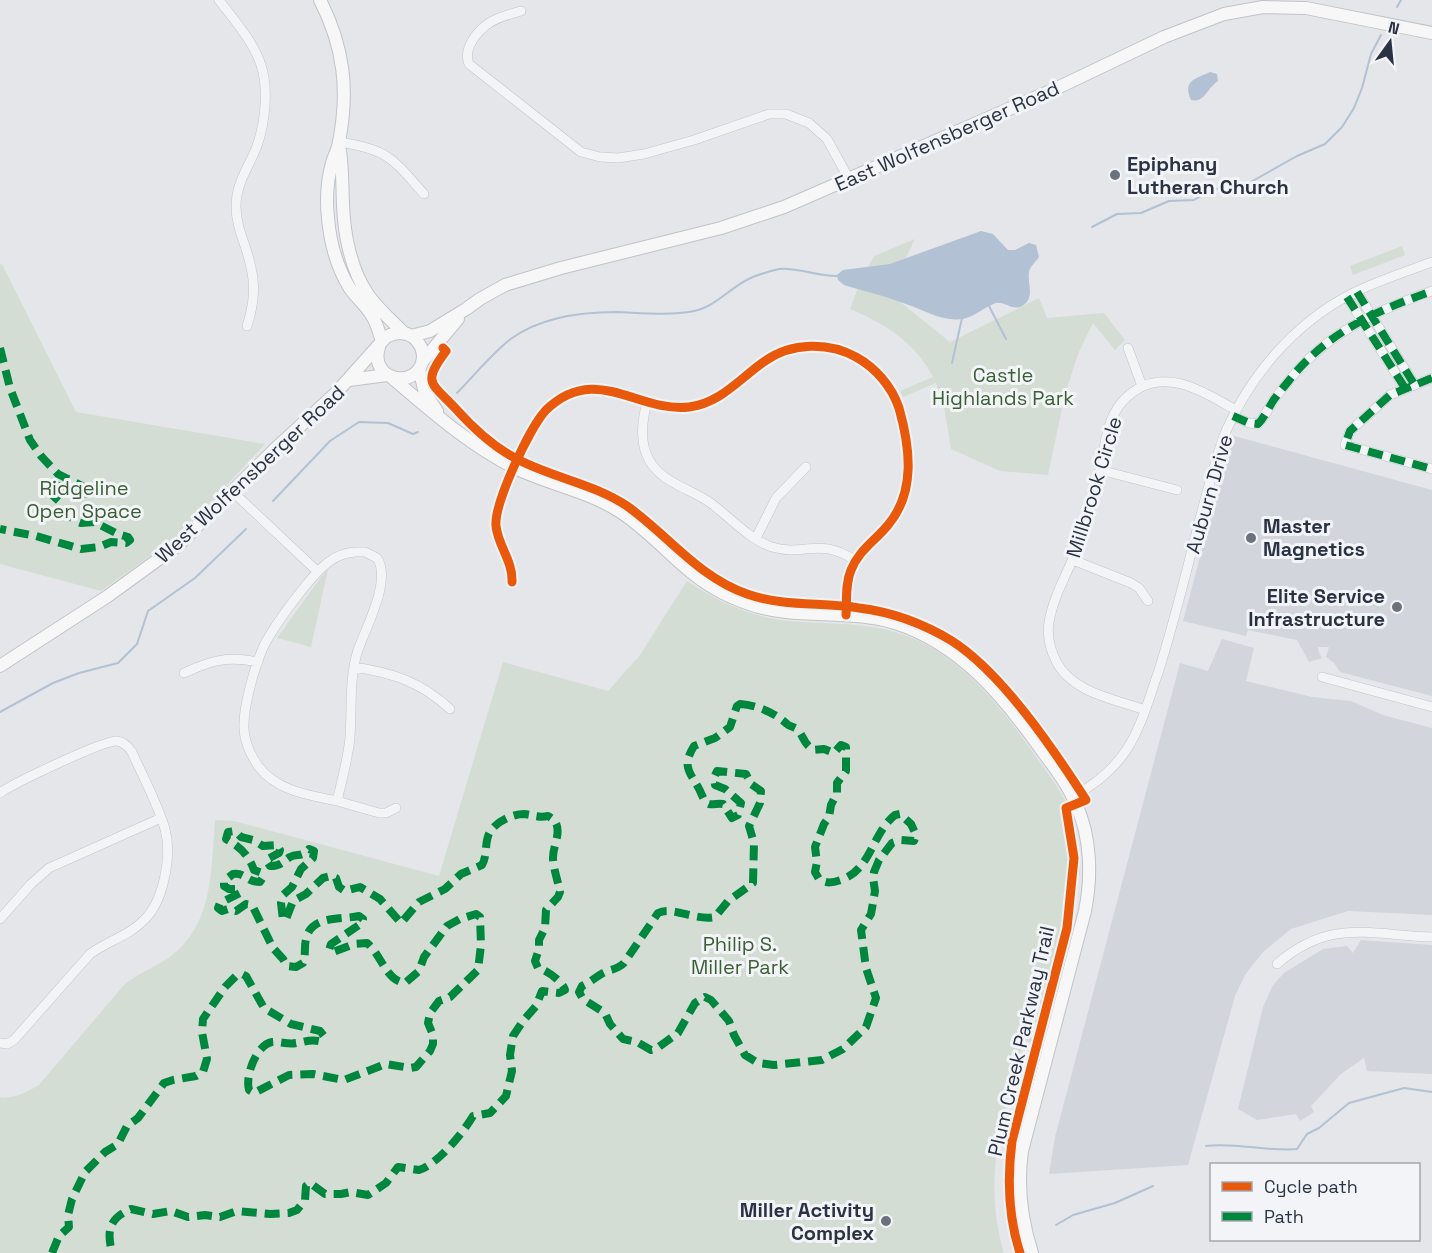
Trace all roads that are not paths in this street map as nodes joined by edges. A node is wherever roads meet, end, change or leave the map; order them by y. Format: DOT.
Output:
graph roads {
  1 [pos="219,0"];
  2 [pos="320,0"];
  3 [pos="521,11"];
  4 [pos="1432,33"];
  5 [pos="339,143"];
  6 [pos="849,179"];
  7 [pos="424,194"];
  8 [pos="1432,262"];
  9 [pos="1432,291"];
  10 [pos="1357,292"];
  11 [pos="1347,297"];
  12 [pos="466,309"];
  13 [pos="1371,315"];
  14 [pos="1362,320"];
  15 [pos="247,326"];
  16 [pos="407,334"];
  17 [pos="380,344"];
  18 [pos="1128,348"];
  19 [pos="421,365"];
  20 [pos="389,376"];
  21 [pos="1432,378"];
  22 [pos="349,380"];
  23 [pos="1142,386"];
  24 [pos="1410,386"];
  25 [pos="647,402"];
  26 [pos="1235,413"];
  27 [pos="444,422"];
  28 [pos="806,467"];
  29 [pos="514,468"];
  30 [pos="1100,470"];
  31 [pos="1432,470"];
  32 [pos="1177,490"];
  33 [pos="233,492"];
  34 [pos="756,538"];
  35 [pos="1073,560"];
  36 [pos="856,561"];
  37 [pos="317,571"];
  38 [pos="512,582"];
  39 [pos="1148,602"];
  40 [pos="846,615"];
  41 [pos="258,662"];
  42 [pos="0,666"];
  43 [pos="354,667"];
  44 [pos="183,673"];
  45 [pos="1322,677"];
  46 [pos="1432,706"];
  47 [pos="450,709"];
  48 [pos="1145,710"];
  49 [pos="0,793"];
  50 [pos="1072,797"];
  51 [pos="337,801"];
  52 [pos="396,808"];
  53 [pos="161,818"];
  54 [pos="0,919"];
  55 [pos="1432,937"];
  56 [pos="1277,964"];
  57 [pos="2,1043"];
  58 [pos="1032,1253"];
  1 -- 15 [label="street"];
  2 -- 5 [label="main road"];
  3 -- 6 [label="street"];
  4 -- 6 [label="main road, East Wolfensberger Road"];
  5 -- 7 [label="street"];
  5 -- 16 [label="main road"];
  5 -- 17 [label="main road"];
  6 -- 12 [label="main road, East Wolfensberger Road"];
  8 -- 10 [label="street, Auburn Drive"];
  9 -- 13 [label="street"];
  10 -- 11 [label="street, Auburn Drive"];
  10 -- 13 [label="street"];
  11 -- 14 [label="street"];
  11 -- 26 [label="street, Auburn Drive"];
  12 -- 16 [label="main road, East Wolfensberger Road"];
  12 -- 19 [label="main road, East Wolfensberger Road"];
  13 -- 14 [label="street"];
  13 -- 24 [label="street"];
  14 -- 24 [label="street"];
  14 -- 26 [label="street"];
  16 -- 17 [label="main road"];
  16 -- 19 [label="main road"];
  17 -- 20 [label="main road"];
  17 -- 22 [label="main road, West Wolfensberger Road"];
  18 -- 23 [label="street"];
  19 -- 20 [label="main road"];
  19 -- 27 [label="main road"];
  20 -- 22 [label="main road, West Wolfensberger Road"];
  20 -- 27 [label="main road"];
  21 -- 24 [label="street"];
  22 -- 33 [label="main road, West Wolfensberger Road"];
  23 -- 26 [label="street"];
  23 -- 30 [label="street, Millbrook Circle"];
  24 -- 31 [label="street"];
  25 -- 29 [label="street"];
  25 -- 34 [label="street"];
  25 -- 36 [label="street"];
  26 -- 48 [label="street, Auburn Drive"];
  27 -- 29 [label="main road"];
  28 -- 34 [label="street"];
  29 -- 38 [label="street"];
  29 -- 40 [label="main road"];
  30 -- 32 [label="street"];
  30 -- 35 [label="street, Millbrook Circle"];
  33 -- 37 [label="street"];
  33 -- 42 [label="main road, West Wolfensberger Road"];
  34 -- 36 [label="street"];
  35 -- 39 [label="street"];
  35 -- 48 [label="street, Millbrook Circle"];
  36 -- 40 [label="street"];
  37 -- 41 [label="street"];
  37 -- 43 [label="street"];
  40 -- 50 [label="main road"];
  41 -- 44 [label="street"];
  41 -- 51 [label="street"];
  43 -- 47 [label="street"];
  43 -- 51 [label="street"];
  45 -- 46 [label="street"];
  48 -- 50 [label="street, Auburn Drive"];
  49 -- 53 [label="street"];
  50 -- 58 [label="main road"];
  51 -- 52 [label="street"];
  53 -- 54 [label="street"];
  53 -- 57 [label="street"];
  55 -- 56 [label="street"];
}
